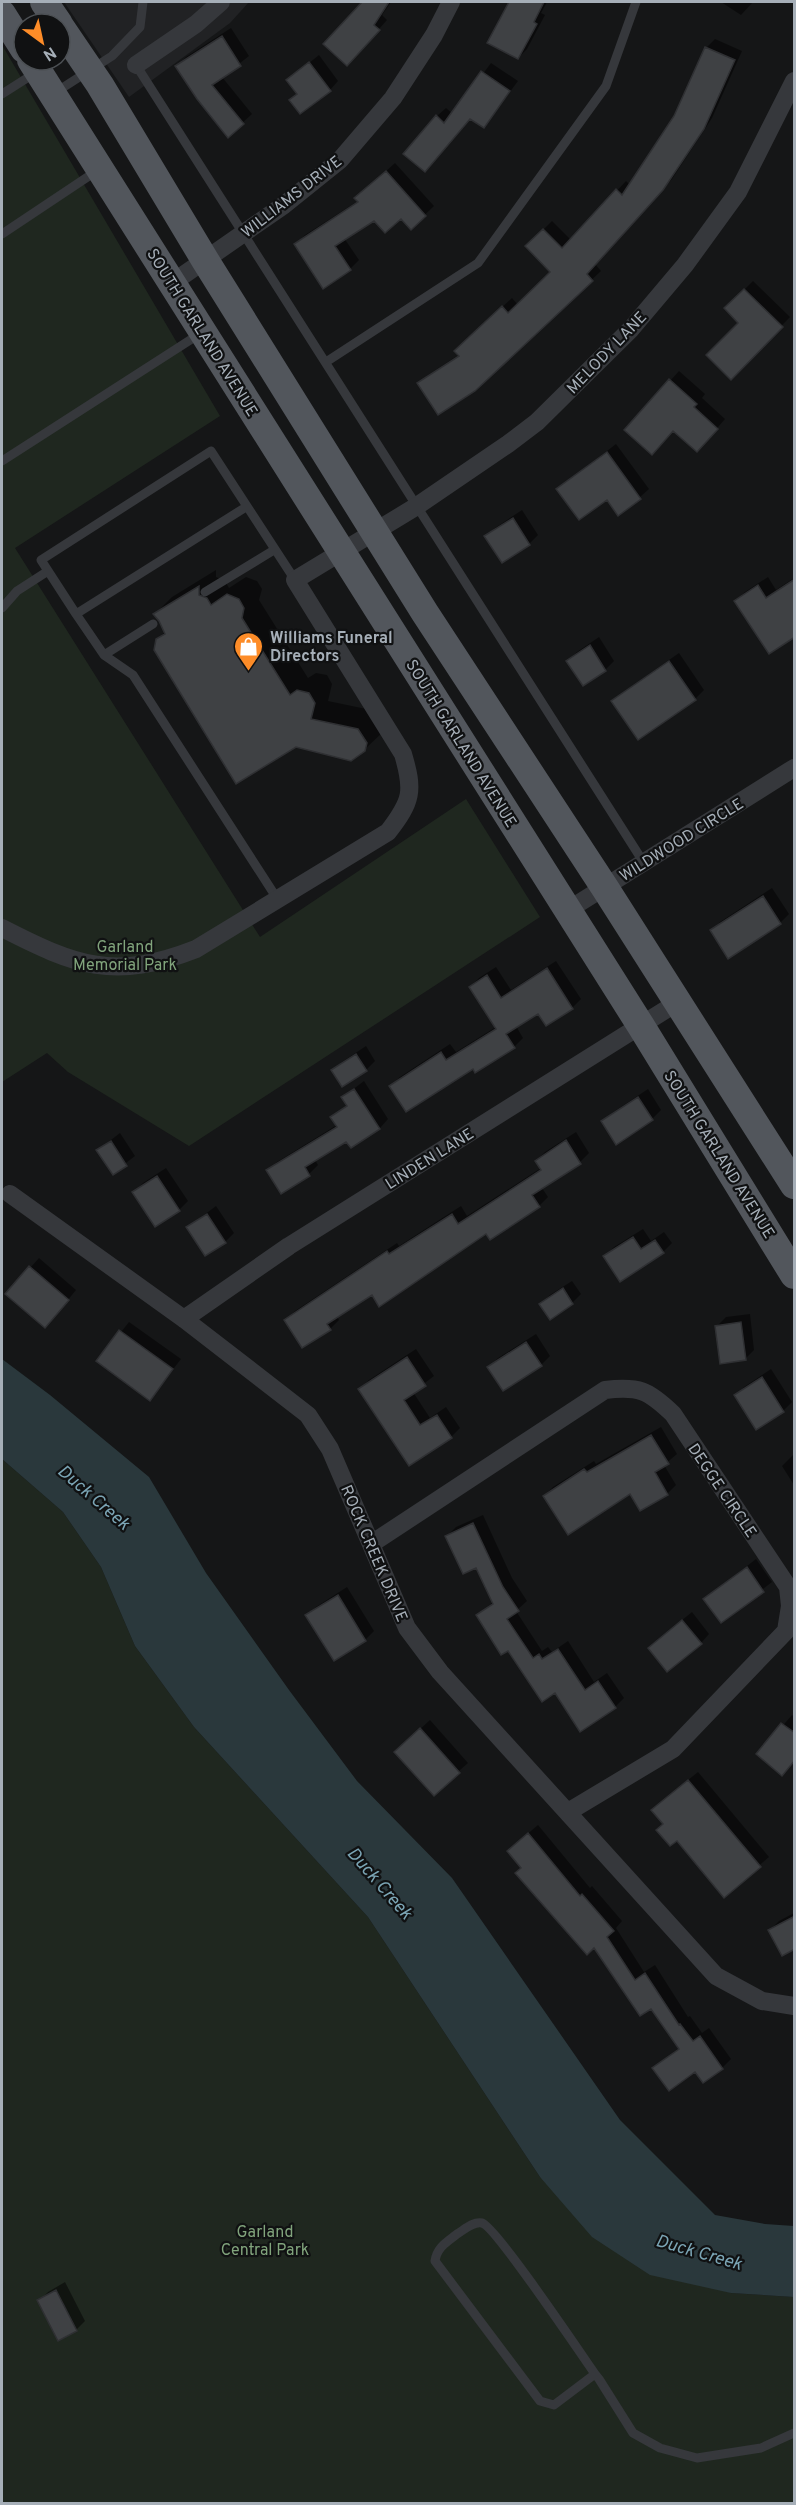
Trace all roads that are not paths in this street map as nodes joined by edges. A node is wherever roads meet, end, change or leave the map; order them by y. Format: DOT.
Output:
graph roads {
  1 [pos="143,2"];
  2 [pos="221,2"];
  3 [pos="451,2"];
  4 [pos="636,2"];
  5 [pos="72,44"];
  6 [pos="72,65"];
  7 [pos="136,65"];
  8 [pos="90,71"];
  9 [pos="12,72"];
  10 [pos="37,72"];
  11 [pos="795,81"];
  12 [pos="2,94"];
  13 [pos="100,169"];
  14 [pos="243,233"];
  15 [pos="2,234"];
  16 [pos="205,260"];
  17 [pos="172,283"];
  18 [pos="203,332"];
  19 [pos="326,362"];
  20 [pos="2,461"];
  21 [pos="417,506"];
  22 [pos="246,507"];
  23 [pos="374,532"];
  24 [pos="274,550"];
  25 [pos="342,553"];
  26 [pos="48,571"];
  27 [pos="295,580"];
  28 [pos="205,592"];
  29 [pos="2,608"];
  30 [pos="76,614"];
  31 [pos="153,624"];
  32 [pos="104,655"];
  33 [pos="795,768"];
  34 [pos="644,863"];
  35 [pos="605,888"];
  36 [pos="278,900"];
  37 [pos="568,910"];
  38 [pos="2,928"];
  39 [pos="678,1002"];
  40 [pos="641,1026"];
  41 [pos="795,1185"];
  42 [pos="10,1194"];
  43 [pos="794,1273"];
  44 [pos="184,1319"];
  45 [pos="371,1544"];
  46 [pos="568,1812"];
  47 [pos="795,2006"];
  48 [pos="595,2374"];
  49 [pos="795,2433"];
  1 -- 8 [label="lane"];
  2 -- 7 [label="street"];
  3 -- 14 [label="street, WILLIAMS DRIVE"];
  4 -- 19 [label="lane"];
  5 -- 8 [label="main road"];
  6 -- 8 [label="lane"];
  7 -- 14 [label="lane"];
  8 -- 16 [label="main road"];
  9 -- 12 [label="lane"];
  10 -- 13 [label="main road, SOUTH GARLAND AVENUE"];
  11 -- 21 [label="street, MELODY LANE"];
  13 -- 15 [label="lane"];
  13 -- 17 [label="main road, SOUTH GARLAND AVENUE"];
  14 -- 16 [label="street, WILLIAMS DRIVE"];
  14 -- 19 [label="lane"];
  16 -- 17 [label="street, WILLIAMS DRIVE"];
  16 -- 23 [label="main road"];
  17 -- 18 [label="main road, SOUTH GARLAND AVENUE"];
  18 -- 20 [label="lane"];
  18 -- 25 [label="main road, SOUTH GARLAND AVENUE"];
  19 -- 21 [label="lane"];
  21 -- 23 [label="street, MELODY LANE"];
  21 -- 34 [label="lane"];
  22 -- 24 [label="lane"];
  22 -- 26 [label="lane"];
  22 -- 30 [label="lane"];
  23 -- 25 [label="street, MELODY LANE"];
  23 -- 35 [label="main road"];
  24 -- 27 [label="lane"];
  24 -- 28 [label="lane"];
  25 -- 27 [label="street, MELODY LANE"];
  25 -- 37 [label="main road, SOUTH GARLAND AVENUE"];
  26 -- 29 [label="lane"];
  26 -- 30 [label="lane"];
  27 -- 36 [label="street"];
  30 -- 32 [label="lane"];
  31 -- 32 [label="lane"];
  32 -- 36 [label="lane"];
  33 -- 34 [label="street, WILDWOOD CIRCLE"];
  34 -- 35 [label="street, WILDWOOD CIRCLE"];
  35 -- 37 [label="street, WILDWOOD CIRCLE"];
  35 -- 39 [label="main road"];
  36 -- 38 [label="street"];
  37 -- 40 [label="main road, SOUTH GARLAND AVENUE"];
  39 -- 40 [label="street, LINDEN LANE"];
  39 -- 41 [label="main road"];
  40 -- 43 [label="main road, SOUTH GARLAND AVENUE"];
  40 -- 44 [label="street, LINDEN LANE"];
  42 -- 44 [label="street, ROCK CREEK DRIVE"];
  44 -- 45 [label="street, ROCK CREEK DRIVE"];
  45 -- 46 [label="street, ROCK CREEK DRIVE"];
  45 -- 46 [label="street, DEGGE CIRCLE"];
  46 -- 47 [label="street, ROCK CREEK DRIVE"];
  48 -- 48 [label="lane"];
  48 -- 49 [label="lane"];
}
